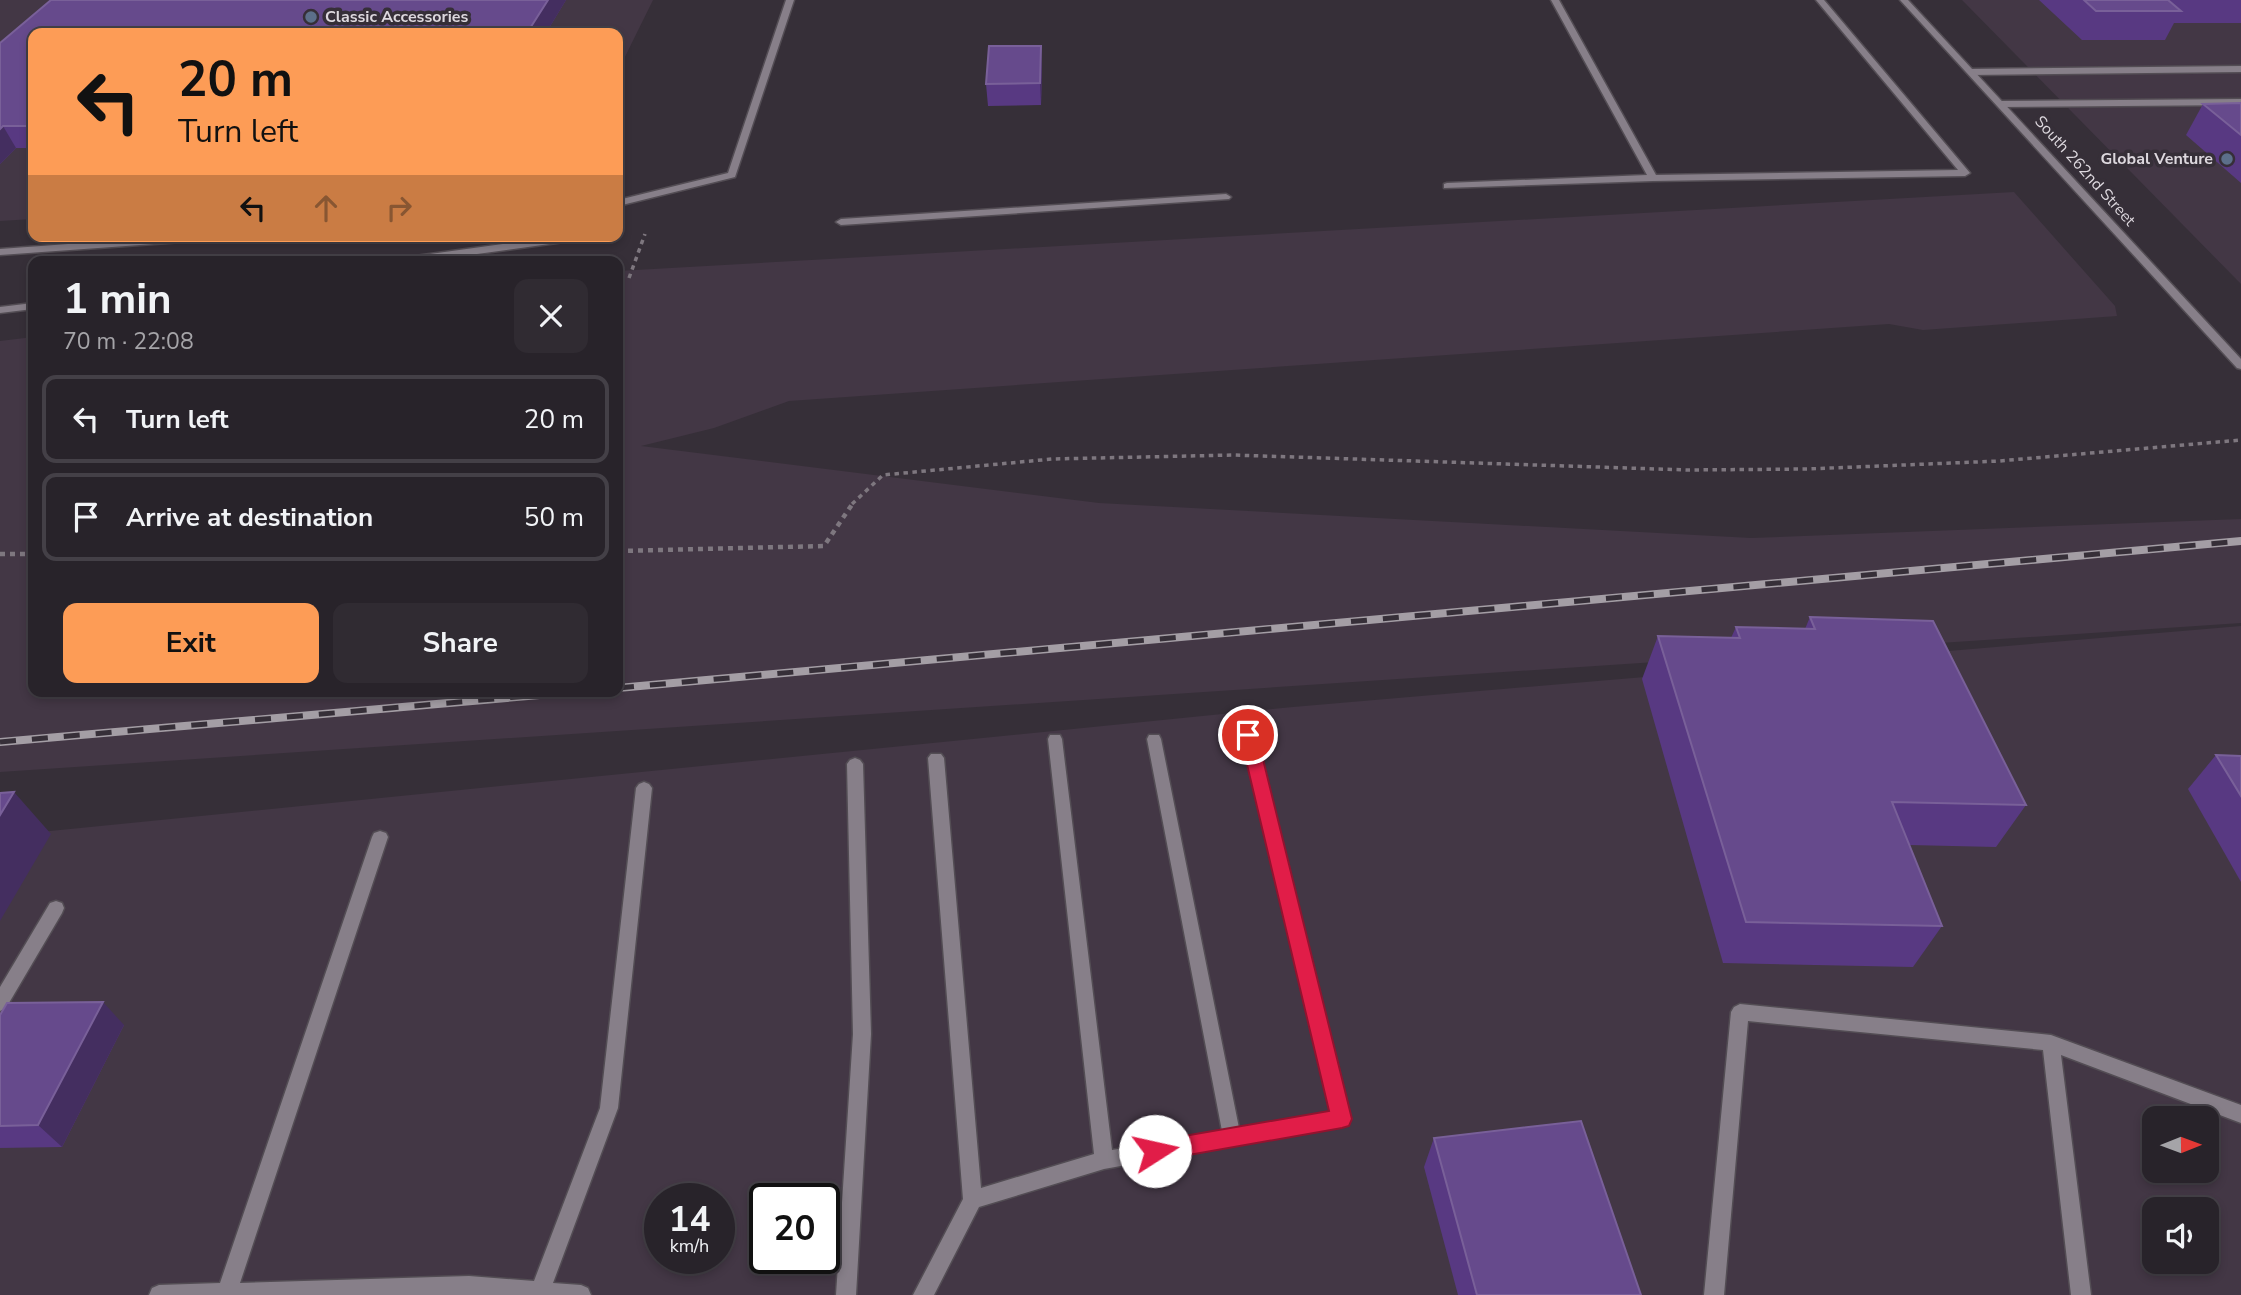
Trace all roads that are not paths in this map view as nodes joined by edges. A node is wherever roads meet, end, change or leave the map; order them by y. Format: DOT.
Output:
graph roads {
  1 [pos="790,0"];
  2 [pos="1555,0"];
  3 [pos="1820,0"];
  4 [pos="1903,0"];
  5 [pos="2241,69"];
  6 [pos="1971,72"];
  7 [pos="2241,102"];
  8 [pos="2002,104"];
  9 [pos="1653,178"];
  10 [pos="1447,186"];
  11 [pos="1226,197"];
  12 [pos="623,202"];
  13 [pos="841,222"];
  14 [pos="141,242"];
  15 [pos="542,242"];
  16 [pos="0,252"];
  17 [pos="438,256"];
  18 [pos="28,307"];
  19 [pos="0,310"];
  20 [pos="2241,366"];
  21 [pos="1248,735"];
  22 [pos="1055,739"];
  23 [pos="1154,739"];
  24 [pos="936,758"];
  25 [pos="855,764"];
  26 [pos="644,788"];
  27 [pos="380,836"];
  28 [pos="56,908"];
  29 [pos="0,1003"];
  30 [pos="2051,1043"];
  31 [pos="2241,1114"];
  32 [pos="1232,1137"];
  33 [pos="1104,1160"];
  34 [pos="973,1200"];
  35 [pos="227,1291"];
  36 [pos="540,1292"];
  37 [pos="159,1295"];
  38 [pos="581,1295"];
  39 [pos="846,1295"];
  40 [pos="923,1295"];
  41 [pos="1714,1295"];
  42 [pos="2081,1295"];
  1 -- 12 [label="street"];
  2 -- 9 [label="street"];
  3 -- 9 [label="street"];
  4 -- 6 [label="street, South 262nd Street"];
  5 -- 6 [label="street"];
  6 -- 8 [label="street, South 262nd Street"];
  7 -- 8 [label="street"];
  8 -- 20 [label="street, South 262nd Street"];
  9 -- 10 [label="street"];
  11 -- 13 [label="street"];
  14 -- 16 [label="street"];
  15 -- 17 [label="street"];
  18 -- 19 [label="street"];
  21 -- 32 [label="street"];
  22 -- 33 [label="street"];
  23 -- 32 [label="street"];
  24 -- 34 [label="street"];
  25 -- 39 [label="street"];
  26 -- 36 [label="street"];
  27 -- 35 [label="street"];
  28 -- 29 [label="street"];
  30 -- 31 [label="street"];
  30 -- 41 [label="street"];
  30 -- 42 [label="street"];
  32 -- 33 [label="street"];
  33 -- 34 [label="street"];
  34 -- 40 [label="street"];
  35 -- 36 [label="street"];
  35 -- 37 [label="street"];
  36 -- 38 [label="street"];
}
